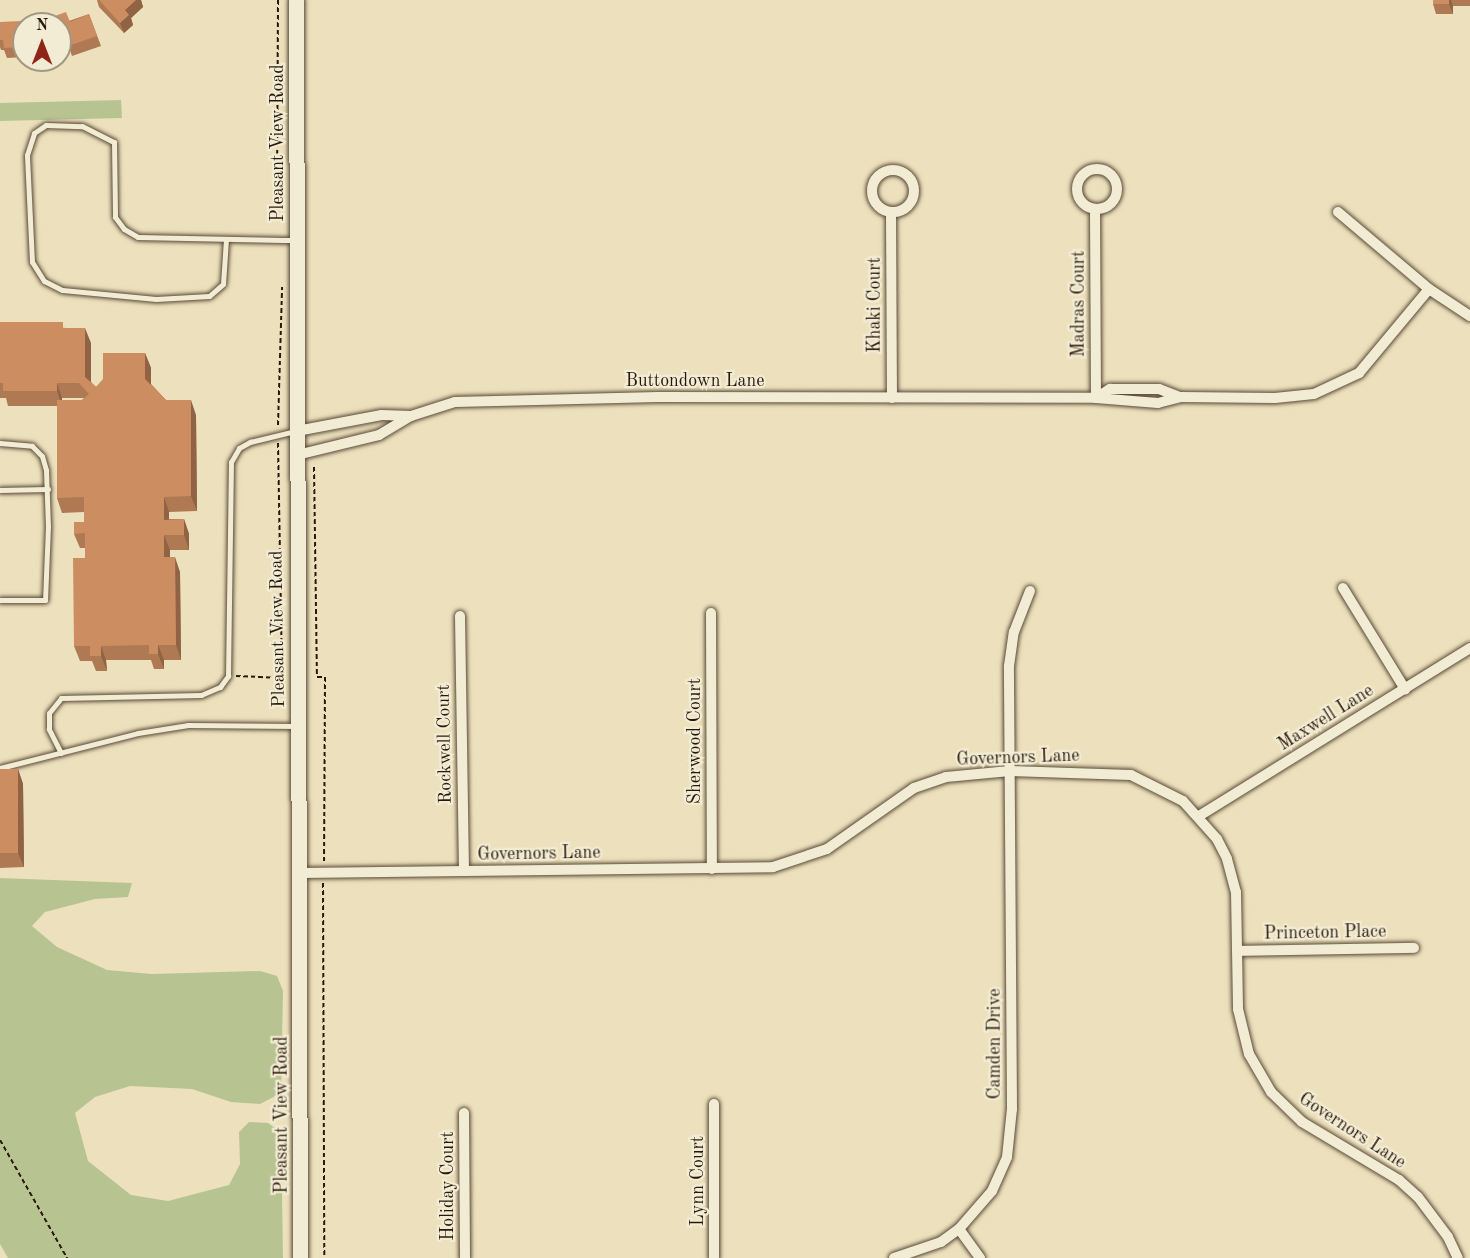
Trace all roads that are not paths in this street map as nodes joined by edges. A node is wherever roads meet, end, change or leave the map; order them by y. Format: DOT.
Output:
graph roads {
  1 [pos="296,0"];
  2 [pos="1095,209"];
  3 [pos="891,212"];
  4 [pos="1338,212"];
  5 [pos="226,239"];
  6 [pos="290,240"];
  7 [pos="1429,289"];
  8 [pos="1470,316"];
  9 [pos="891,398"];
  10 [pos="1096,398"];
  11 [pos="411,416"];
  12 [pos="297,431"];
  13 [pos="0,443"];
  14 [pos="297,455"];
  15 [pos="48,489"];
  16 [pos="0,490"];
  17 [pos="1343,588"];
  18 [pos="1030,591"];
  19 [pos="0,600"];
  20 [pos="711,613"];
  21 [pos="460,616"];
  22 [pos="1470,648"];
  23 [pos="1405,688"];
  24 [pos="299,726"];
  25 [pos="61,753"];
  26 [pos="0,768"];
  27 [pos="1010,771"];
  28 [pos="1199,816"];
  29 [pos="712,869"];
  30 [pos="464,871"];
  31 [pos="301,873"];
  32 [pos="1414,948"];
  33 [pos="1237,951"];
  34 [pos="714,1104"];
  35 [pos="464,1113"];
  36 [pos="960,1229"];
  37 [pos="300,1258"];
  38 [pos="465,1258"];
  39 [pos="714,1258"];
  40 [pos="894,1258"];
  41 [pos="980,1258"];
  42 [pos="1458,1258"];
  1 -- 6 [label="main road, Pleasant View Road"];
  2 -- 10 [label="street, Madras Court"];
  3 -- 3 [label="street"];
  3 -- 9 [label="street, Khaki Court"];
  4 -- 7 [label="street"];
  5 -- 5 [label="lane"];
  5 -- 6 [label="lane"];
  6 -- 12 [label="main road, Pleasant View Road"];
  7 -- 8 [label="street"];
  7 -- 10 [label="street, Buttondown Lane"];
  9 -- 10 [label="street, Buttondown Lane"];
  9 -- 11 [label="street, Buttondown Lane"];
  11 -- 12 [label="street, Buttondown Lane"];
  11 -- 14 [label="street"];
  12 -- 14 [label="main road, Pleasant View Road"];
  12 -- 25 [label="lane"];
  13 -- 15 [label="lane"];
  14 -- 24 [label="main road, Pleasant View Road"];
  15 -- 16 [label="lane"];
  15 -- 19 [label="lane"];
  17 -- 23 [label="street"];
  18 -- 27 [label="street, Camden Drive"];
  20 -- 29 [label="street, Sherwood Court"];
  21 -- 30 [label="street, Rockwell Court"];
  22 -- 23 [label="street, Maxwell Lane"];
  23 -- 28 [label="street, Maxwell Lane"];
  24 -- 25 [label="lane"];
  24 -- 31 [label="main road, Pleasant View Road"];
  25 -- 26 [label="lane"];
  27 -- 28 [label="street, Governors Lane"];
  27 -- 29 [label="street, Governors Lane"];
  27 -- 36 [label="street, Camden Drive"];
  28 -- 33 [label="street, Governors Lane"];
  29 -- 30 [label="street, Governors Lane"];
  30 -- 31 [label="street, Governors Lane"];
  31 -- 37 [label="main road, Pleasant View Road"];
  32 -- 33 [label="street, Princeton Place"];
  33 -- 42 [label="street, Governors Lane"];
  34 -- 39 [label="street, Lynn Court"];
  35 -- 38 [label="street, Holiday Court"];
  36 -- 40 [label="street, Camden Drive"];
  36 -- 41 [label="street"];
}
